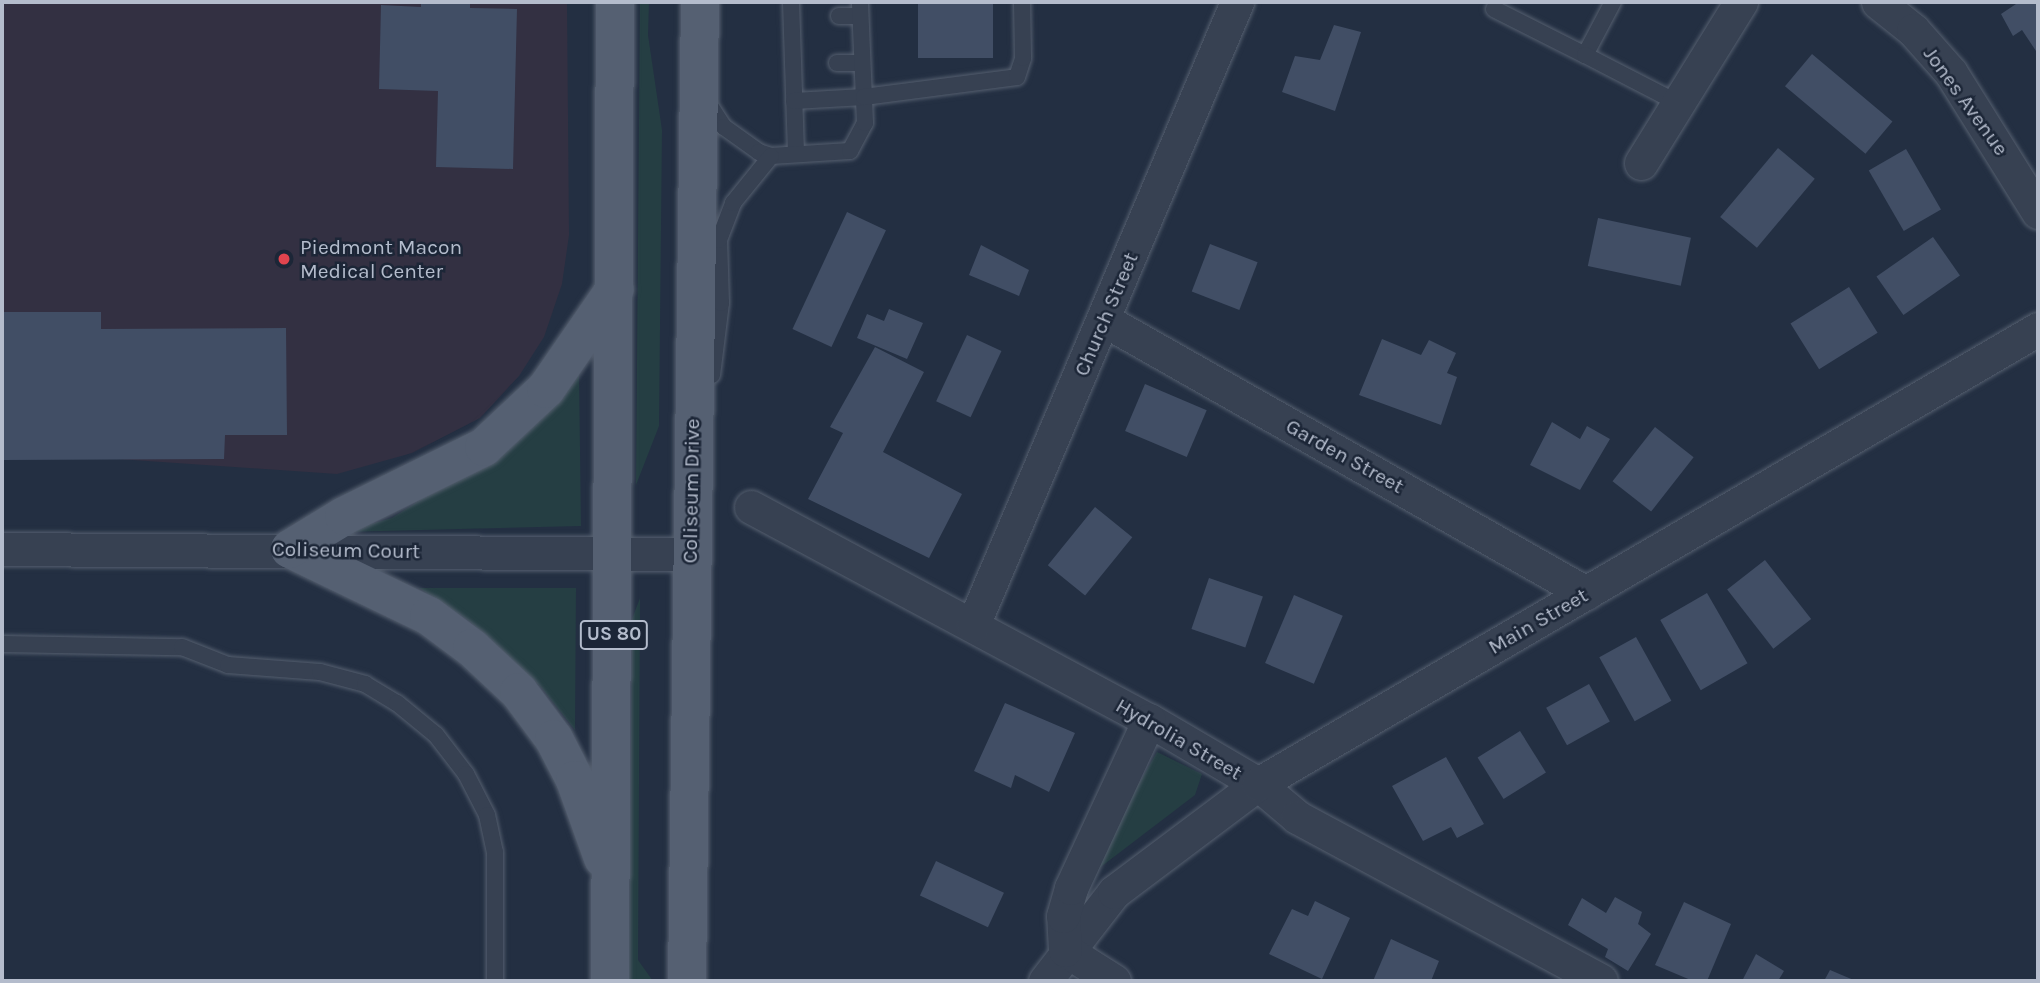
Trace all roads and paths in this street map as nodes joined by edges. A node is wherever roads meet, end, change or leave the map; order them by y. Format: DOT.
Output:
graph roads {
  1 [pos="615,2"];
  2 [pos="700,2"];
  3 [pos="1022,2"];
  4 [pos="1237,2"];
  5 [pos="1613,2"];
  6 [pos="1741,2"];
  7 [pos="1878,2"];
  8 [pos="860,9"];
  9 [pos="1494,9"];
  10 [pos="795,12"];
  11 [pos="839,16"];
  12 [pos="1585,55"];
  13 [pos="837,63"];
  14 [pos="862,63"];
  15 [pos="699,68"];
  16 [pos="864,97"];
  17 [pos="794,101"];
  18 [pos="1678,103"];
  19 [pos="796,152"];
  20 [pos="771,156"];
  21 [pos="1641,163"];
  22 [pos="2038,212"];
  23 [pos="615,289"];
  24 [pos="1104,320"];
  25 [pos="2038,329"];
  26 [pos="692,445"];
  27 [pos="751,507"];
  28 [pos="2,549"];
  29 [pos="290,549"];
  30 [pos="615,553"];
  31 [pos="691,554"];
  32 [pos="1586,593"];
  33 [pos="973,625"];
  34 [pos="2,644"];
  35 [pos="1149,720"];
  36 [pos="1258,784"];
  37 [pos="611,890"];
  38 [pos="1065,950"];
  39 [pos="495,981"];
  40 [pos="610,981"];
  41 [pos="687,981"];
  42 [pos="1045,981"];
  43 [pos="1114,981"];
  44 [pos="1601,981"];
  1 -- 23 [label="main road, US 80"];
  2 -- 15 [label="main road, Coliseum Drive"];
  3 -- 16 [label="lane"];
  4 -- 24 [label="street, Church Street"];
  5 -- 12 [label="lane"];
  6 -- 18 [label="street"];
  7 -- 22 [label="street, Jones Avenue"];
  8 -- 11 [label="lane"];
  8 -- 14 [label="lane"];
  9 -- 12 [label="lane"];
  10 -- 17 [label="lane"];
  12 -- 18 [label="lane"];
  13 -- 14 [label="lane"];
  14 -- 16 [label="lane"];
  15 -- 20 [label="lane"];
  15 -- 26 [label="main road, Coliseum Drive"];
  16 -- 17 [label="lane"];
  16 -- 19 [label="lane"];
  17 -- 19 [label="lane"];
  18 -- 21 [label="street"];
  19 -- 20 [label="lane"];
  20 -- 26 [label="lane"];
  23 -- 29 [label="main road"];
  23 -- 30 [label="main road, US 80"];
  24 -- 32 [label="street, Garden Street"];
  24 -- 33 [label="street, Church Street"];
  25 -- 32 [label="street, Main Street"];
  26 -- 31 [label="main road, Coliseum Drive"];
  27 -- 33 [label="street, Hydrolia Street"];
  28 -- 29 [label="street, Coliseum Court"];
  29 -- 30 [label="street, Coliseum Court"];
  29 -- 37 [label="main road"];
  30 -- 31 [label="street, Coliseum Court"];
  30 -- 37 [label="main road, US 80"];
  31 -- 41 [label="main road, Coliseum Drive"];
  32 -- 36 [label="street, Main Street"];
  33 -- 35 [label="street, Hydrolia Street"];
  34 -- 39 [label="lane"];
  35 -- 36 [label="street, Hydrolia Street"];
  35 -- 38 [label="street"];
  36 -- 38 [label="street, Main Street"];
  36 -- 44 [label="street, Hydrolia Street"];
  37 -- 40 [label="main road, US 80"];
  38 -- 42 [label="street, Main Street"];
  38 -- 43 [label="street"];
}
